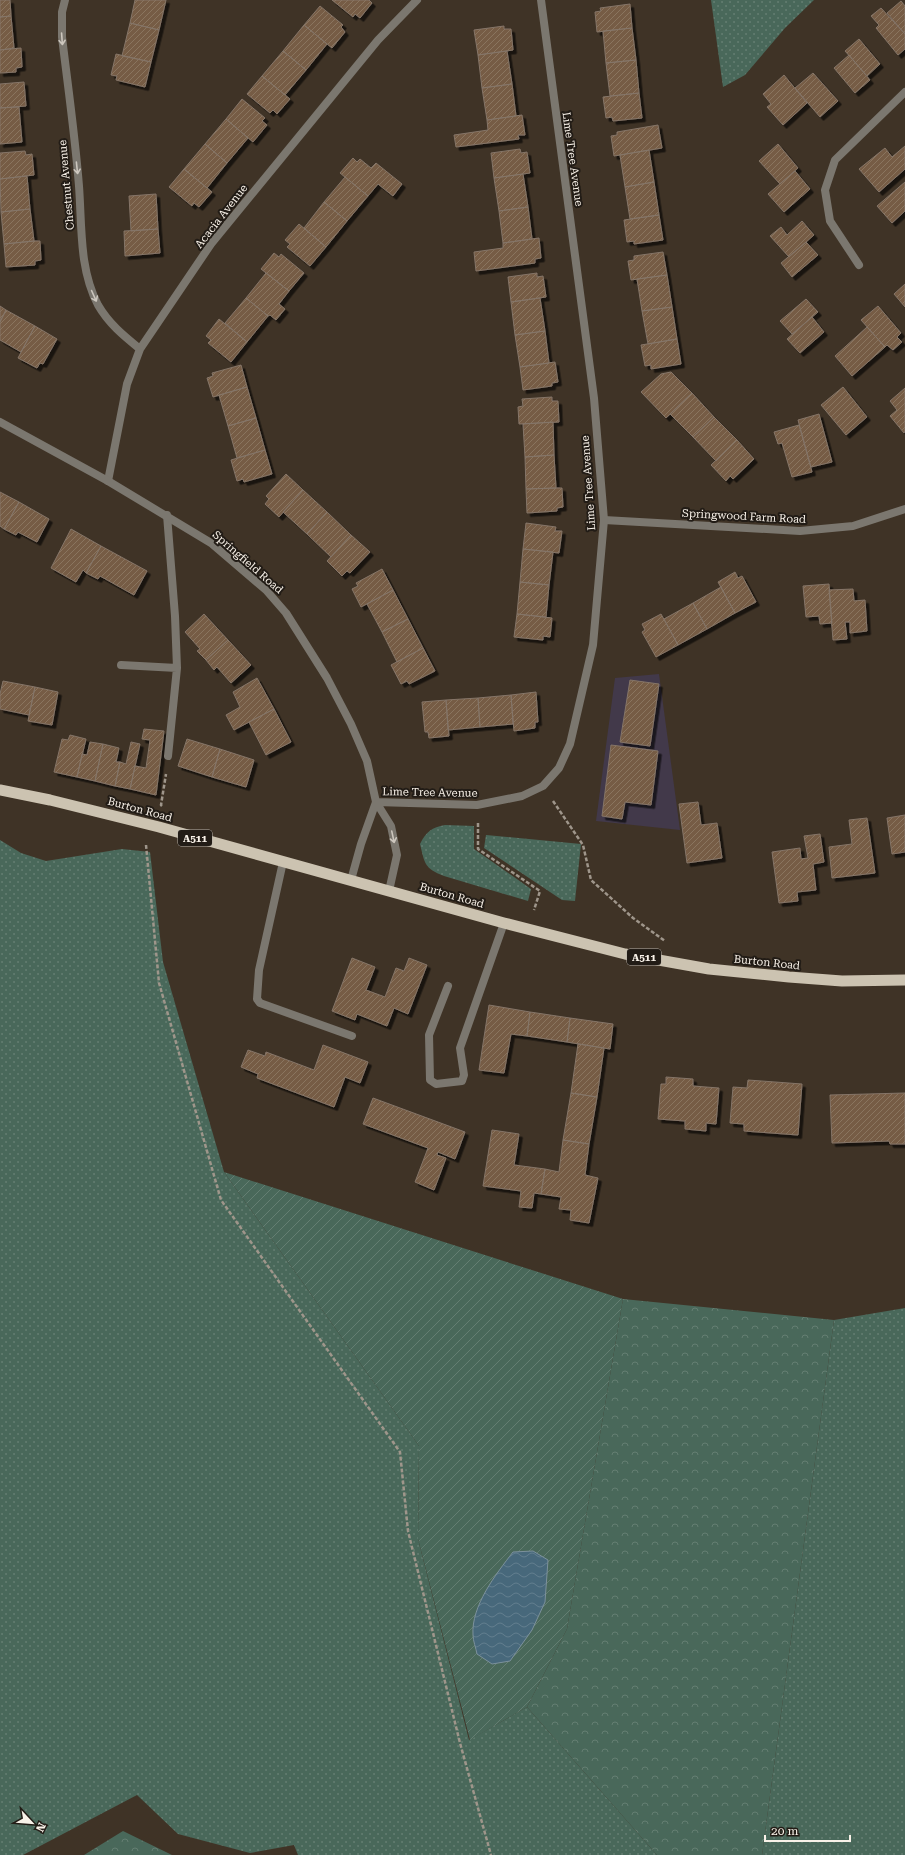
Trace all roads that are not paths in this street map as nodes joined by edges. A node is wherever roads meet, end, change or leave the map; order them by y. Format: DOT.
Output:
graph roads {
  1 [pos="65,0"];
  2 [pos="417,0"];
  3 [pos="540,0"];
  4 [pos="905,92"];
  5 [pos="859,265"];
  6 [pos="140,349"];
  7 [pos="0,422"];
  8 [pos="108,481"];
  9 [pos="905,509"];
  10 [pos="167,514"];
  11 [pos="604,520"];
  12 [pos="121,665"];
  13 [pos="178,668"];
  14 [pos="168,756"];
  15 [pos="0,790"];
  16 [pos="376,802"];
  17 [pos="283,862"];
  18 [pos="351,880"];
  19 [pos="389,891"];
  20 [pos="504,923"];
  21 [pos="905,980"];
  22 [pos="448,986"];
  23 [pos="352,1036"];
  1 -- 6 [label="street, Chestnut Avenue, one-way"];
  2 -- 6 [label="street, Acacia Avenue"];
  3 -- 11 [label="street, Lime Tree Avenue"];
  4 -- 5 [label="street"];
  6 -- 8 [label="street, Acacia Avenue"];
  7 -- 8 [label="street, Springfield Road"];
  8 -- 10 [label="street, Springfield Road"];
  9 -- 11 [label="street, Springwood Farm Road"];
  10 -- 13 [label="street"];
  10 -- 16 [label="street, Springfield Road"];
  11 -- 16 [label="street, Lime Tree Avenue"];
  12 -- 13 [label="street"];
  13 -- 14 [label="street"];
  15 -- 17 [label="highway, Burton Road / A511"];
  16 -- 18 [label="street"];
  16 -- 19 [label="street, one-way"];
  17 -- 18 [label="highway, Burton Road / A511"];
  17 -- 23 [label="street"];
  18 -- 19 [label="highway, Burton Road / A511"];
  19 -- 20 [label="highway, Burton Road / A511"];
  20 -- 21 [label="highway, Burton Road / A511"];
  20 -- 22 [label="street"];
}
